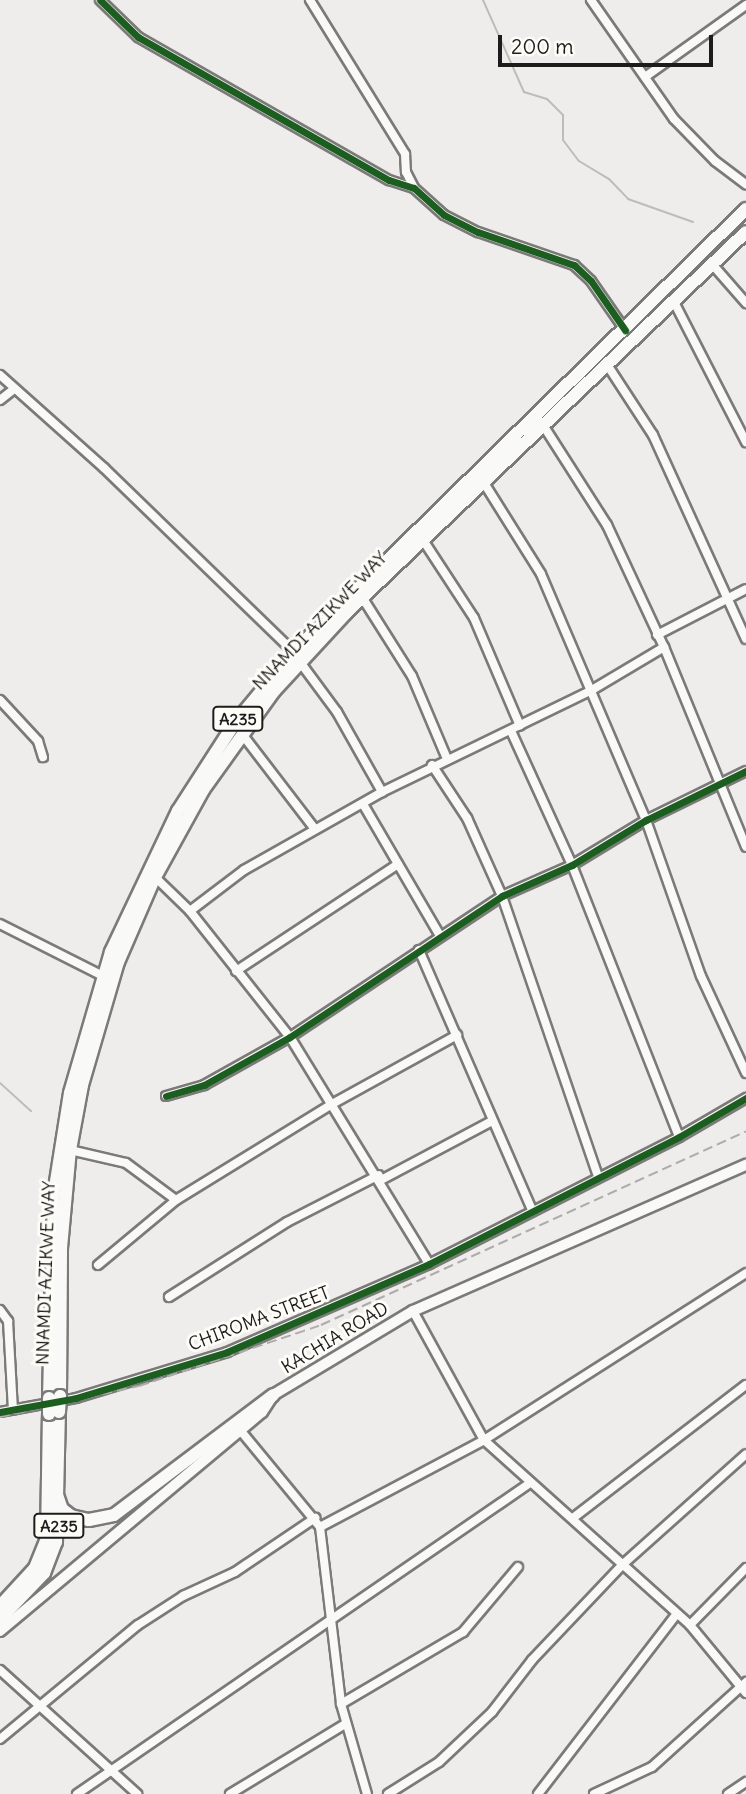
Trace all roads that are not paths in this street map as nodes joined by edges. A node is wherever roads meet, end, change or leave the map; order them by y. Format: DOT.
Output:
graph roads {
  1 [pos="100,0"];
  2 [pos="310,0"];
  3 [pos="591,0"];
  4 [pos="746,5"];
  5 [pos="645,77"];
  6 [pos="746,184"];
  7 [pos="414,188"];
  8 [pos="746,209"];
  9 [pos="746,232"];
  10 [pos="712,264"];
  11 [pos="673,300"];
  12 [pos="746,303"];
  13 [pos="625,330"];
  14 [pos="606,363"];
  15 [pos="0,375"];
  16 [pos="14,389"];
  17 [pos="0,400"];
  18 [pos="543,425"];
  19 [pos="746,442"];
  20 [pos="484,483"];
  21 [pos="423,540"];
  22 [pos="746,589"];
  23 [pos="362,597"];
  24 [pos="728,598"];
  25 [pos="657,635"];
  26 [pos="746,639"];
  27 [pos="664,647"];
  28 [pos="297,657"];
  29 [pos="592,690"];
  30 [pos="0,700"];
  31 [pos="520,726"];
  32 [pos="511,731"];
  33 [pos="242,734"];
  34 [pos="43,757"];
  35 [pos="447,758"];
  36 [pos="432,765"];
  37 [pos="746,771"];
  38 [pos="722,782"];
  39 [pos="382,792"];
  40 [pos="363,804"];
  41 [pos="646,820"];
  42 [pos="315,829"];
  43 [pos="746,847"];
  44 [pos="398,864"];
  45 [pos="572,865"];
  46 [pos="155,877"];
  47 [pos="502,896"];
  48 [pos="191,911"];
  49 [pos="0,924"];
  50 [pos="439,934"];
  51 [pos="419,950"];
  52 [pos="236,971"];
  53 [pos="103,976"];
  54 [pos="457,1035"];
  55 [pos="290,1037"];
  56 [pos="746,1073"];
  57 [pos="166,1096"];
  58 [pos="746,1098"];
  59 [pos="332,1104"];
  60 [pos="492,1121"];
  61 [pos="679,1137"];
  62 [pos="70,1150"];
  63 [pos="746,1165"];
  64 [pos="380,1177"];
  65 [pos="598,1177"];
  66 [pos="176,1200"];
  67 [pos="532,1210"];
  68 [pos="429,1264"];
  69 [pos="98,1265"];
  70 [pos="746,1273"];
  71 [pos="169,1297"];
  72 [pos="0,1310"];
  73 [pos="413,1311"];
  74 [pos="0,1356"];
  75 [pos="10,1356"];
  76 [pos="746,1385"];
  77 [pos="274,1395"];
  78 [pos="54,1397"];
  79 [pos="13,1410"];
  80 [pos="0,1412"];
  81 [pos="54,1413"];
  82 [pos="240,1430"];
  83 [pos="484,1440"];
  84 [pos="746,1454"];
  85 [pos="530,1483"];
  86 [pos="56,1492"];
  87 [pos="314,1518"];
  88 [pos="573,1518"];
  89 [pos="320,1527"];
  90 [pos="622,1565"];
  91 [pos="518,1567"];
  92 [pos="746,1568"];
  93 [pos="0,1606"];
  94 [pos="331,1616"];
  95 [pos="676,1616"];
  96 [pos="0,1619"];
  97 [pos="690,1625"];
  98 [pos="0,1632"];
  99 [pos="0,1670"];
  100 [pos="745,1687"];
  101 [pos="341,1704"];
  102 [pos="41,1706"];
  103 [pos="345,1724"];
  104 [pos="0,1739"];
  105 [pos="110,1770"];
  106 [pos="746,1782"];
  107 [pos="77,1794"];
  108 [pos="136,1794"];
  109 [pos="230,1794"];
  110 [pos="366,1794"];
  111 [pos="388,1794"];
  112 [pos="538,1794"];
  113 [pos="594,1794"];
  114 [pos="728,1794"];
  1 -- 7 [label="street"];
  2 -- 7 [label="street"];
  3 -- 5 [label="street"];
  4 -- 5 [label="street"];
  5 -- 6 [label="street"];
  7 -- 13 [label="street"];
  8 -- 13 [label="highway, NNAMDI AZIKWE WAY / A235"];
  9 -- 10 [label="highway, NNAMDI AZIKWE WAY / A235"];
  10 -- 11 [label="highway, NNAMDI AZIKWE WAY / A235"];
  10 -- 12 [label="street"];
  11 -- 14 [label="highway, NNAMDI AZIKWE WAY / A235"];
  11 -- 19 [label="street"];
  13 -- 28 [label="highway, NNAMDI AZIKWE WAY / A235"];
  14 -- 18 [label="highway, NNAMDI AZIKWE WAY / A235"];
  14 -- 24 [label="street"];
  15 -- 16 [label="street"];
  16 -- 17 [label="street"];
  16 -- 28 [label="street"];
  18 -- 20 [label="highway, NNAMDI AZIKWE WAY / A235"];
  18 -- 25 [label="street"];
  20 -- 21 [label="highway, NNAMDI AZIKWE WAY / A235"];
  20 -- 29 [label="street"];
  21 -- 23 [label="highway, NNAMDI AZIKWE WAY / A235"];
  21 -- 31 [label="street"];
  22 -- 24 [label="street"];
  23 -- 28 [label="highway, NNAMDI AZIKWE WAY / A235"];
  23 -- 35 [label="street"];
  24 -- 25 [label="street"];
  24 -- 26 [label="street"];
  25 -- 27 [label="street"];
  27 -- 29 [label="street"];
  27 -- 38 [label="street"];
  28 -- 33 [label="highway, NNAMDI AZIKWE WAY / A235"];
  28 -- 39 [label="street"];
  28 -- 53 [label="highway, NNAMDI AZIKWE WAY / A235"];
  29 -- 31 [label="street"];
  29 -- 41 [label="street"];
  30 -- 34 [label="street"];
  31 -- 32 [label="street"];
  32 -- 35 [label="street"];
  32 -- 45 [label="street"];
  33 -- 42 [label="street"];
  33 -- 46 [label="highway, NNAMDI AZIKWE WAY / A235"];
  35 -- 36 [label="street"];
  36 -- 39 [label="street"];
  36 -- 47 [label="street"];
  37 -- 38 [label="street"];
  38 -- 41 [label="street"];
  38 -- 43 [label="street"];
  39 -- 40 [label="street"];
  40 -- 42 [label="street"];
  40 -- 44 [label="street"];
  41 -- 45 [label="street"];
  41 -- 56 [label="street"];
  42 -- 48 [label="street"];
  44 -- 50 [label="street"];
  44 -- 52 [label="street"];
  45 -- 47 [label="street"];
  45 -- 61 [label="street"];
  46 -- 48 [label="street"];
  46 -- 62 [label="highway, NNAMDI AZIKWE WAY / A235"];
  47 -- 50 [label="street"];
  47 -- 65 [label="street"];
  48 -- 52 [label="street"];
  49 -- 53 [label="street"];
  50 -- 51 [label="street"];
  51 -- 54 [label="street"];
  51 -- 55 [label="street"];
  52 -- 55 [label="street"];
  53 -- 78 [label="highway, NNAMDI AZIKWE WAY / A235"];
  54 -- 59 [label="street"];
  54 -- 60 [label="street"];
  55 -- 57 [label="street"];
  55 -- 59 [label="street"];
  58 -- 61 [label="street, CHIROMA STREET"];
  59 -- 64 [label="street"];
  59 -- 66 [label="street"];
  60 -- 64 [label="street"];
  60 -- 67 [label="street"];
  61 -- 65 [label="street, CHIROMA STREET"];
  62 -- 66 [label="street"];
  62 -- 78 [label="highway, NNAMDI AZIKWE WAY / A235"];
  63 -- 73 [label="main road, KACHIA ROAD"];
  64 -- 68 [label="street"];
  64 -- 71 [label="street"];
  65 -- 67 [label="street, CHIROMA STREET"];
  66 -- 69 [label="street"];
  67 -- 68 [label="street, CHIROMA STREET"];
  68 -- 79 [label="street, CHIROMA STREET"];
  70 -- 83 [label="street"];
  72 -- 75 [label="street"];
  73 -- 77 [label="main road, KACHIA ROAD"];
  73 -- 83 [label="street"];
  74 -- 75 [label="street"];
  75 -- 79 [label="street"];
  76 -- 88 [label="street"];
  77 -- 82 [label="main road, KACHIA ROAD"];
  77 -- 86 [label="highway"];
  78 -- 81 [label="highway, NNAMDI AZIKWE WAY / A235, bridge"];
  79 -- 80 [label="street, CHIROMA STREET"];
  81 -- 86 [label="highway, NNAMDI AZIKWE WAY / A235"];
  81 -- 93 [label="highway, A235"];
  82 -- 87 [label="street"];
  82 -- 98 [label="main road, KACHIA ROAD"];
  83 -- 85 [label="street"];
  83 -- 89 [label="street"];
  84 -- 90 [label="street"];
  85 -- 88 [label="street"];
  85 -- 94 [label="street"];
  86 -- 96 [label="highway, NNAMDI AZIKWE WAY / A235"];
  87 -- 89 [label="street"];
  87 -- 102 [label="street"];
  88 -- 90 [label="street"];
  89 -- 94 [label="street"];
  90 -- 95 [label="street"];
  90 -- 111 [label="street"];
  91 -- 101 [label="street"];
  92 -- 97 [label="street"];
  94 -- 101 [label="street"];
  94 -- 105 [label="street"];
  95 -- 97 [label="street"];
  95 -- 112 [label="street"];
  97 -- 100 [label="street"];
  99 -- 102 [label="street"];
  100 -- 113 [label="street"];
  101 -- 103 [label="street"];
  102 -- 104 [label="street"];
  102 -- 105 [label="street"];
  103 -- 109 [label="street"];
  103 -- 110 [label="street"];
  105 -- 107 [label="street"];
  105 -- 108 [label="street"];
  106 -- 114 [label="street"];
}
